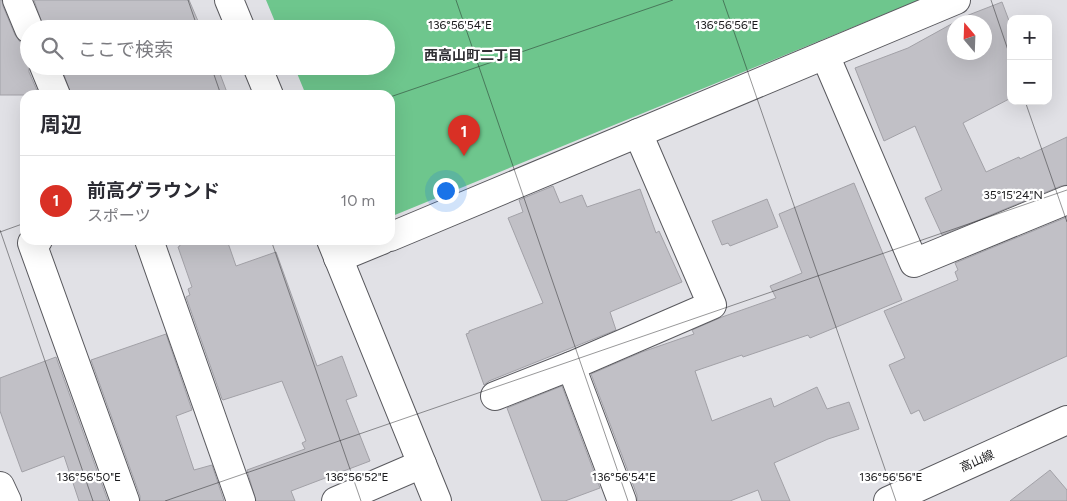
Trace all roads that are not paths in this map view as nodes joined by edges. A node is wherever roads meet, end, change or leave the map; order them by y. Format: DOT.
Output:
graph roads {
  1 [pos="17,0"];
  2 [pos="229,0"];
  3 [pos="956,0"];
  4 [pos="25,20"];
  5 [pos="238,20"];
  6 [pos="825,55"];
  7 [pos="48,75"];
  8 [pos="261,75"];
  9 [pos="54,90"];
  10 [pos="267,90"];
  11 [pos="638,133"];
  12 [pos="1067,200"];
  13 [pos="395,235"];
  14 [pos="33,245"];
  15 [pos="150,245"];
  16 [pos="355,245"];
  17 [pos="334,249"];
  18 [pos="571,366"];
  19 [pos="495,396"];
  20 [pos="1067,420"];
  21 [pos="422,464"];
  22 [pos="0,486"];
  23 [pos="6,501"];
  24 [pos="125,501"];
  25 [pos="241,501"];
  26 [pos="336,501"];
  27 [pos="437,501"];
  28 [pos="622,501"];
  29 [pos="888,501"];
  1 -- 4 [label="street"];
  2 -- 5 [label="street"];
  3 -- 6 [label="street"];
  6 -- 11 [label="street"];
  6 -- 12 [label="street"];
  7 -- 9 [label="street"];
  8 -- 10 [label="street"];
  11 -- 13 [label="street"];
  11 -- 18 [label="street"];
  14 -- 24 [label="street"];
  15 -- 25 [label="street"];
  16 -- 17 [label="street"];
  17 -- 21 [label="street"];
  18 -- 19 [label="street"];
  18 -- 28 [label="street"];
  20 -- 29 [label="street, 高山線"];
  21 -- 26 [label="street"];
  21 -- 27 [label="street"];
  22 -- 23 [label="street"];
}
